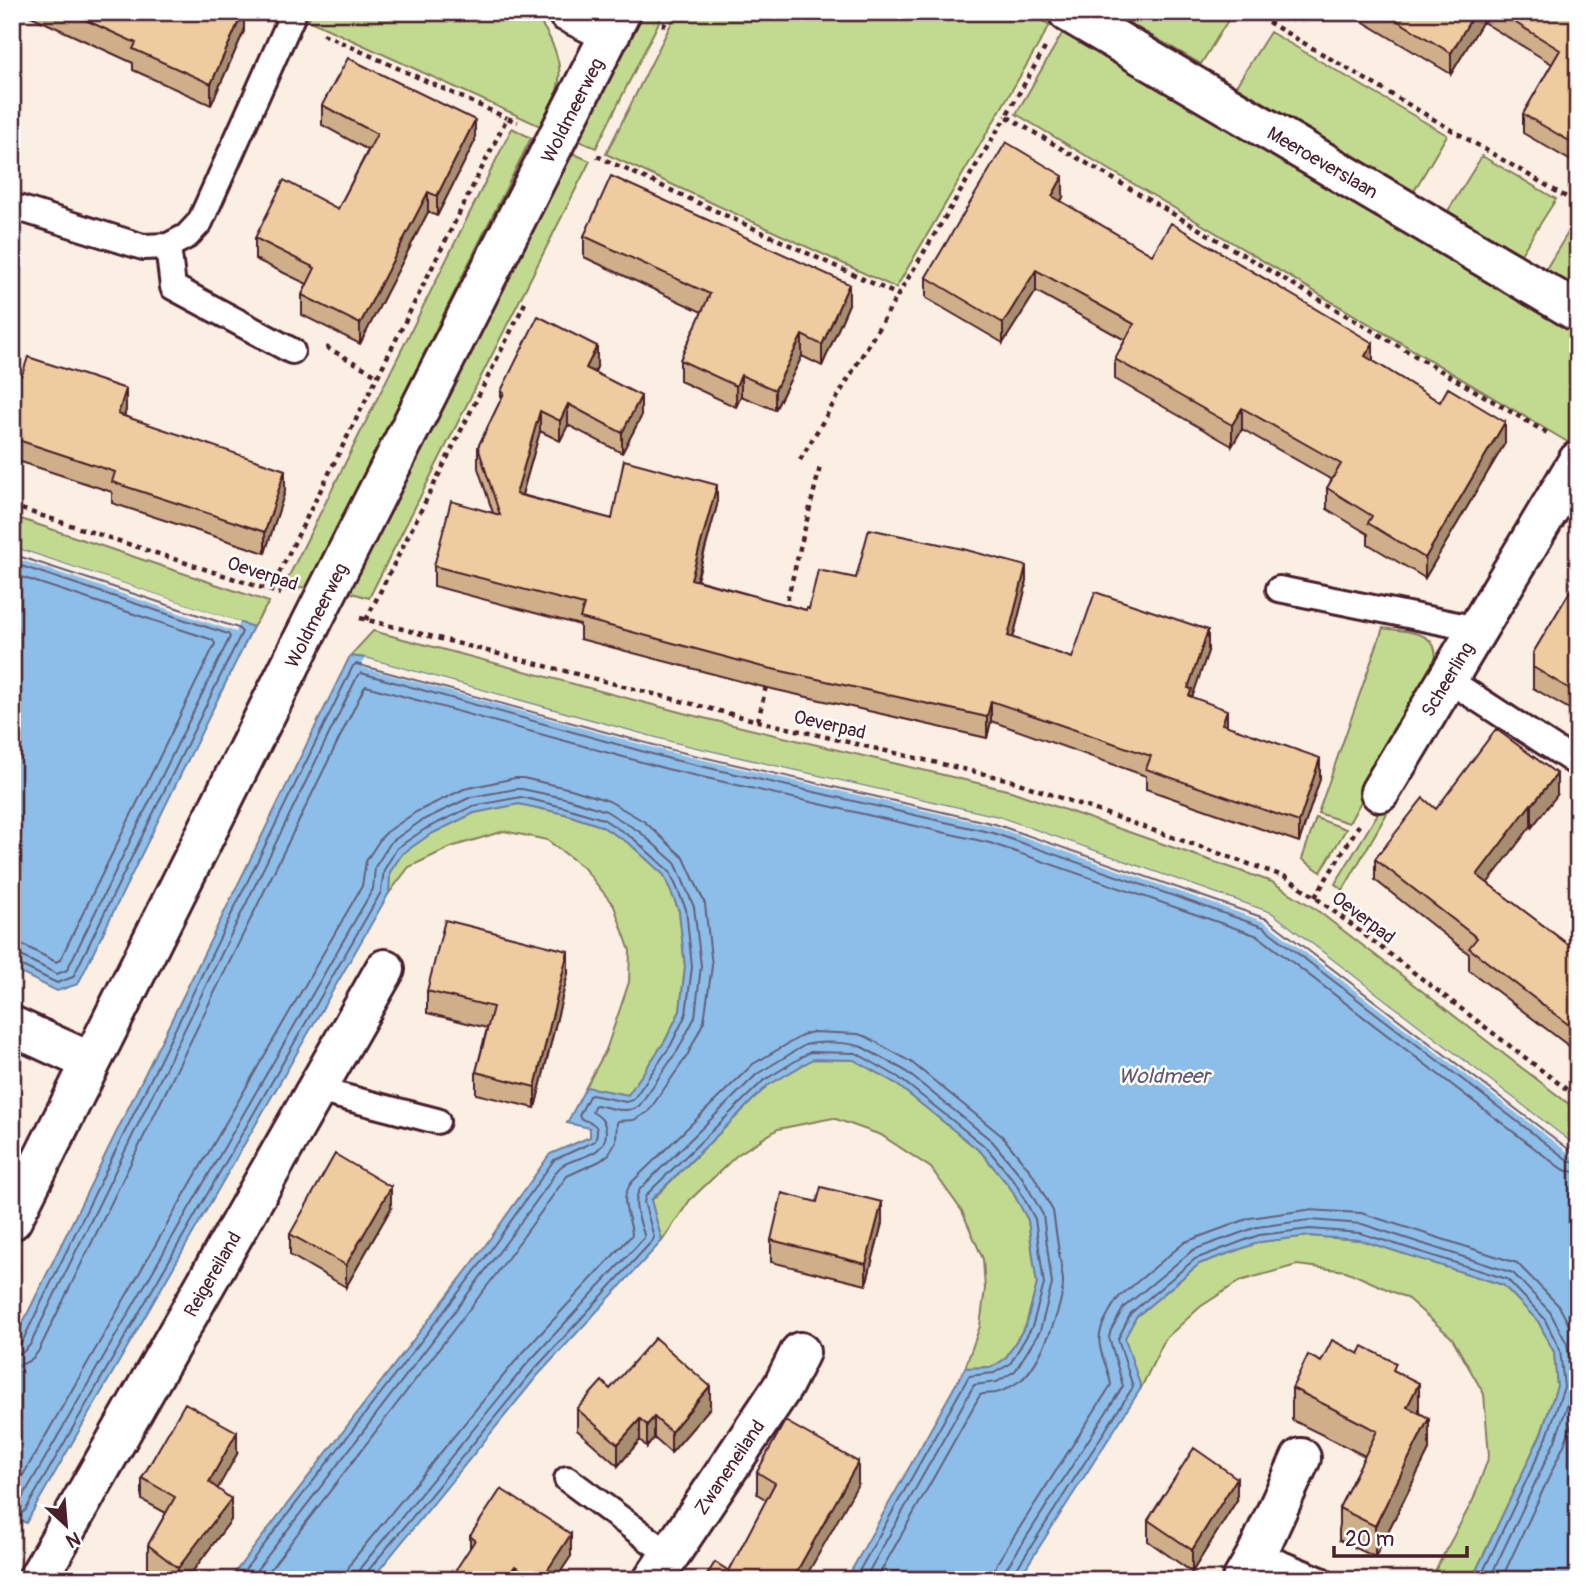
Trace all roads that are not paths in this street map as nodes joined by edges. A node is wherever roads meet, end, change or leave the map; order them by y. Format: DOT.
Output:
graph roads {
  1 [pos="567,12"];
  2 [pos="1068,12"];
  3 [pos="293,16"];
  4 [pos="616,23"];
  5 [pos="12,206"];
  6 [pos="168,246"];
  7 [pos="1578,312"];
  8 [pos="292,351"];
  9 [pos="1566,449"];
  10 [pos="1279,589"];
  11 [pos="1477,629"];
  12 [pos="1447,679"];
  13 [pos="1578,764"];
  14 [pos="1380,792"];
  15 [pos="386,969"];
  16 [pos="12,1026"];
  17 [pos="91,1062"];
  18 [pos="317,1090"];
  19 [pos="437,1121"];
  20 [pos="12,1220"];
  21 [pos="800,1352"];
  22 [pos="1301,1458"];
  23 [pos="567,1479"];
  24 [pos="1249,1567"];
  25 [pos="662,1568"];
  26 [pos="12,1577"];
  27 [pos="18,1580"];
  28 [pos="37,1580"];
  29 [pos="1321,1580"];
  1 -- 4 [label="street"];
  2 -- 7 [label="street, Meeroeverslaan"];
  3 -- 6 [label="lane"];
  4 -- 17 [label="street, Woldmeerweg"];
  5 -- 6 [label="lane"];
  6 -- 8 [label="lane"];
  9 -- 11 [label="street, Scheerling"];
  10 -- 11 [label="lane"];
  11 -- 12 [label="street, Scheerling"];
  12 -- 13 [label="lane"];
  12 -- 14 [label="street, Scheerling"];
  15 -- 18 [label="street, Reigereiland"];
  16 -- 17 [label="street"];
  17 -- 20 [label="street, Woldmeerweg"];
  18 -- 19 [label="lane"];
  18 -- 28 [label="street, Reigereiland"];
  21 -- 25 [label="street, Zwaneneiland"];
  22 -- 24 [label="street"];
  23 -- 25 [label="lane"];
  24 -- 29 [label="lane"];
  26 -- 27 [label="street"];
}
